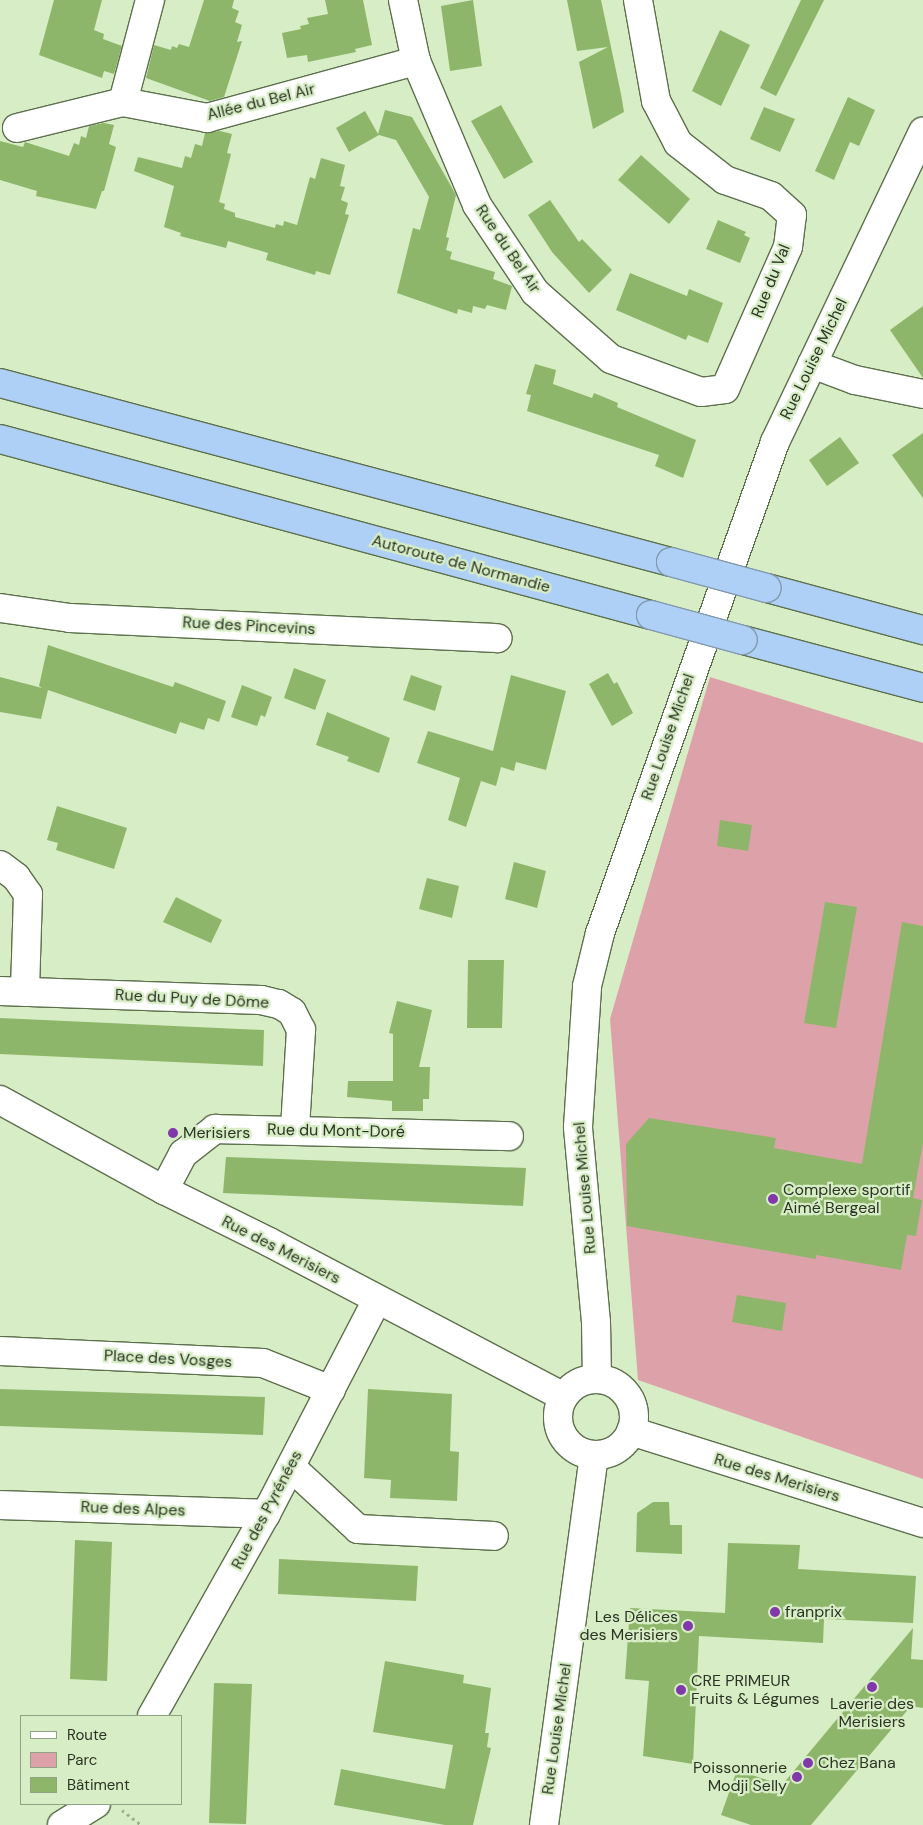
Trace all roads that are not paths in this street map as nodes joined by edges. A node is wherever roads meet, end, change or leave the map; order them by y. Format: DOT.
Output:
graph roads {
  1 [pos="150,0"];
  2 [pos="403,0"];
  3 [pos="640,1"];
  4 [pos="416,61"];
  5 [pos="123,102"];
  6 [pos="18,128"];
  7 [pos="923,132"];
  8 [pos="812,364"];
  9 [pos="0,382"];
  10 [pos="725,389"];
  11 [pos="923,394"];
  12 [pos="0,439"];
  13 [pos="0,608"];
  14 [pos="923,630"];
  15 [pos="498,638"];
  16 [pos="923,688"];
  17 [pos="0,864"];
  18 [pos="12,991"];
  19 [pos="0,1100"];
  20 [pos="295,1130"];
  21 [pos="509,1136"];
  22 [pos="164,1190"];
  23 [pos="377,1300"];
  24 [pos="0,1351"];
  25 [pos="597,1379"];
  26 [pos="331,1390"];
  27 [pos="564,1397"];
  28 [pos="631,1431"];
  29 [pos="594,1455"];
  30 [pos="291,1467"];
  31 [pos="0,1505"];
  32 [pos="266,1514"];
  33 [pos="923,1522"];
  34 [pos="494,1536"];
  35 [pos="153,1715"];
  36 [pos="94,1805"];
  37 [pos="62,1825"];
  38 [pos="544,1825"];
  1 -- 5 [label="street"];
  2 -- 4 [label="street, Rue du Bel Air"];
  3 -- 10 [label="street, Rue du Val"];
  4 -- 5 [label="street, Allée du Bel Air"];
  4 -- 10 [label="street, Rue du Bel Air"];
  5 -- 6 [label="street, Allée du Bel Air"];
  7 -- 8 [label="street, Rue Louise Michel"];
  8 -- 11 [label="street"];
  8 -- 25 [label="street, Rue Louise Michel"];
  9 -- 14 [label="highway, bridge"];
  12 -- 16 [label="highway, Autoroute de Normandie, bridge"];
  13 -- 15 [label="street, Rue des Pincevins"];
  17 -- 18 [label="street"];
  18 -- 20 [label="street, Rue du Puy de Dôme"];
  19 -- 22 [label="street, Rue des Merisiers"];
  20 -- 21 [label="street, Rue du Mont-Doré"];
  20 -- 22 [label="street, Rue du Mont-Doré"];
  22 -- 23 [label="street, Rue des Merisiers"];
  23 -- 26 [label="street, Rue des Pyrénées"];
  23 -- 27 [label="street, Rue des Merisiers"];
  24 -- 26 [label="street, Place des Vosges"];
  25 -- 27 [label="street"];
  25 -- 28 [label="street"];
  26 -- 30 [label="street, Rue des Pyrénées"];
  27 -- 29 [label="street"];
  28 -- 29 [label="street"];
  28 -- 33 [label="street, Rue des Merisiers"];
  29 -- 38 [label="street, Rue Louise Michel"];
  30 -- 32 [label="street, Rue des Pyrénées"];
  30 -- 34 [label="street"];
  31 -- 32 [label="street, Rue des Alpes"];
  32 -- 35 [label="street, Rue des Pyrénées"];
  36 -- 37 [label="street"];
}
